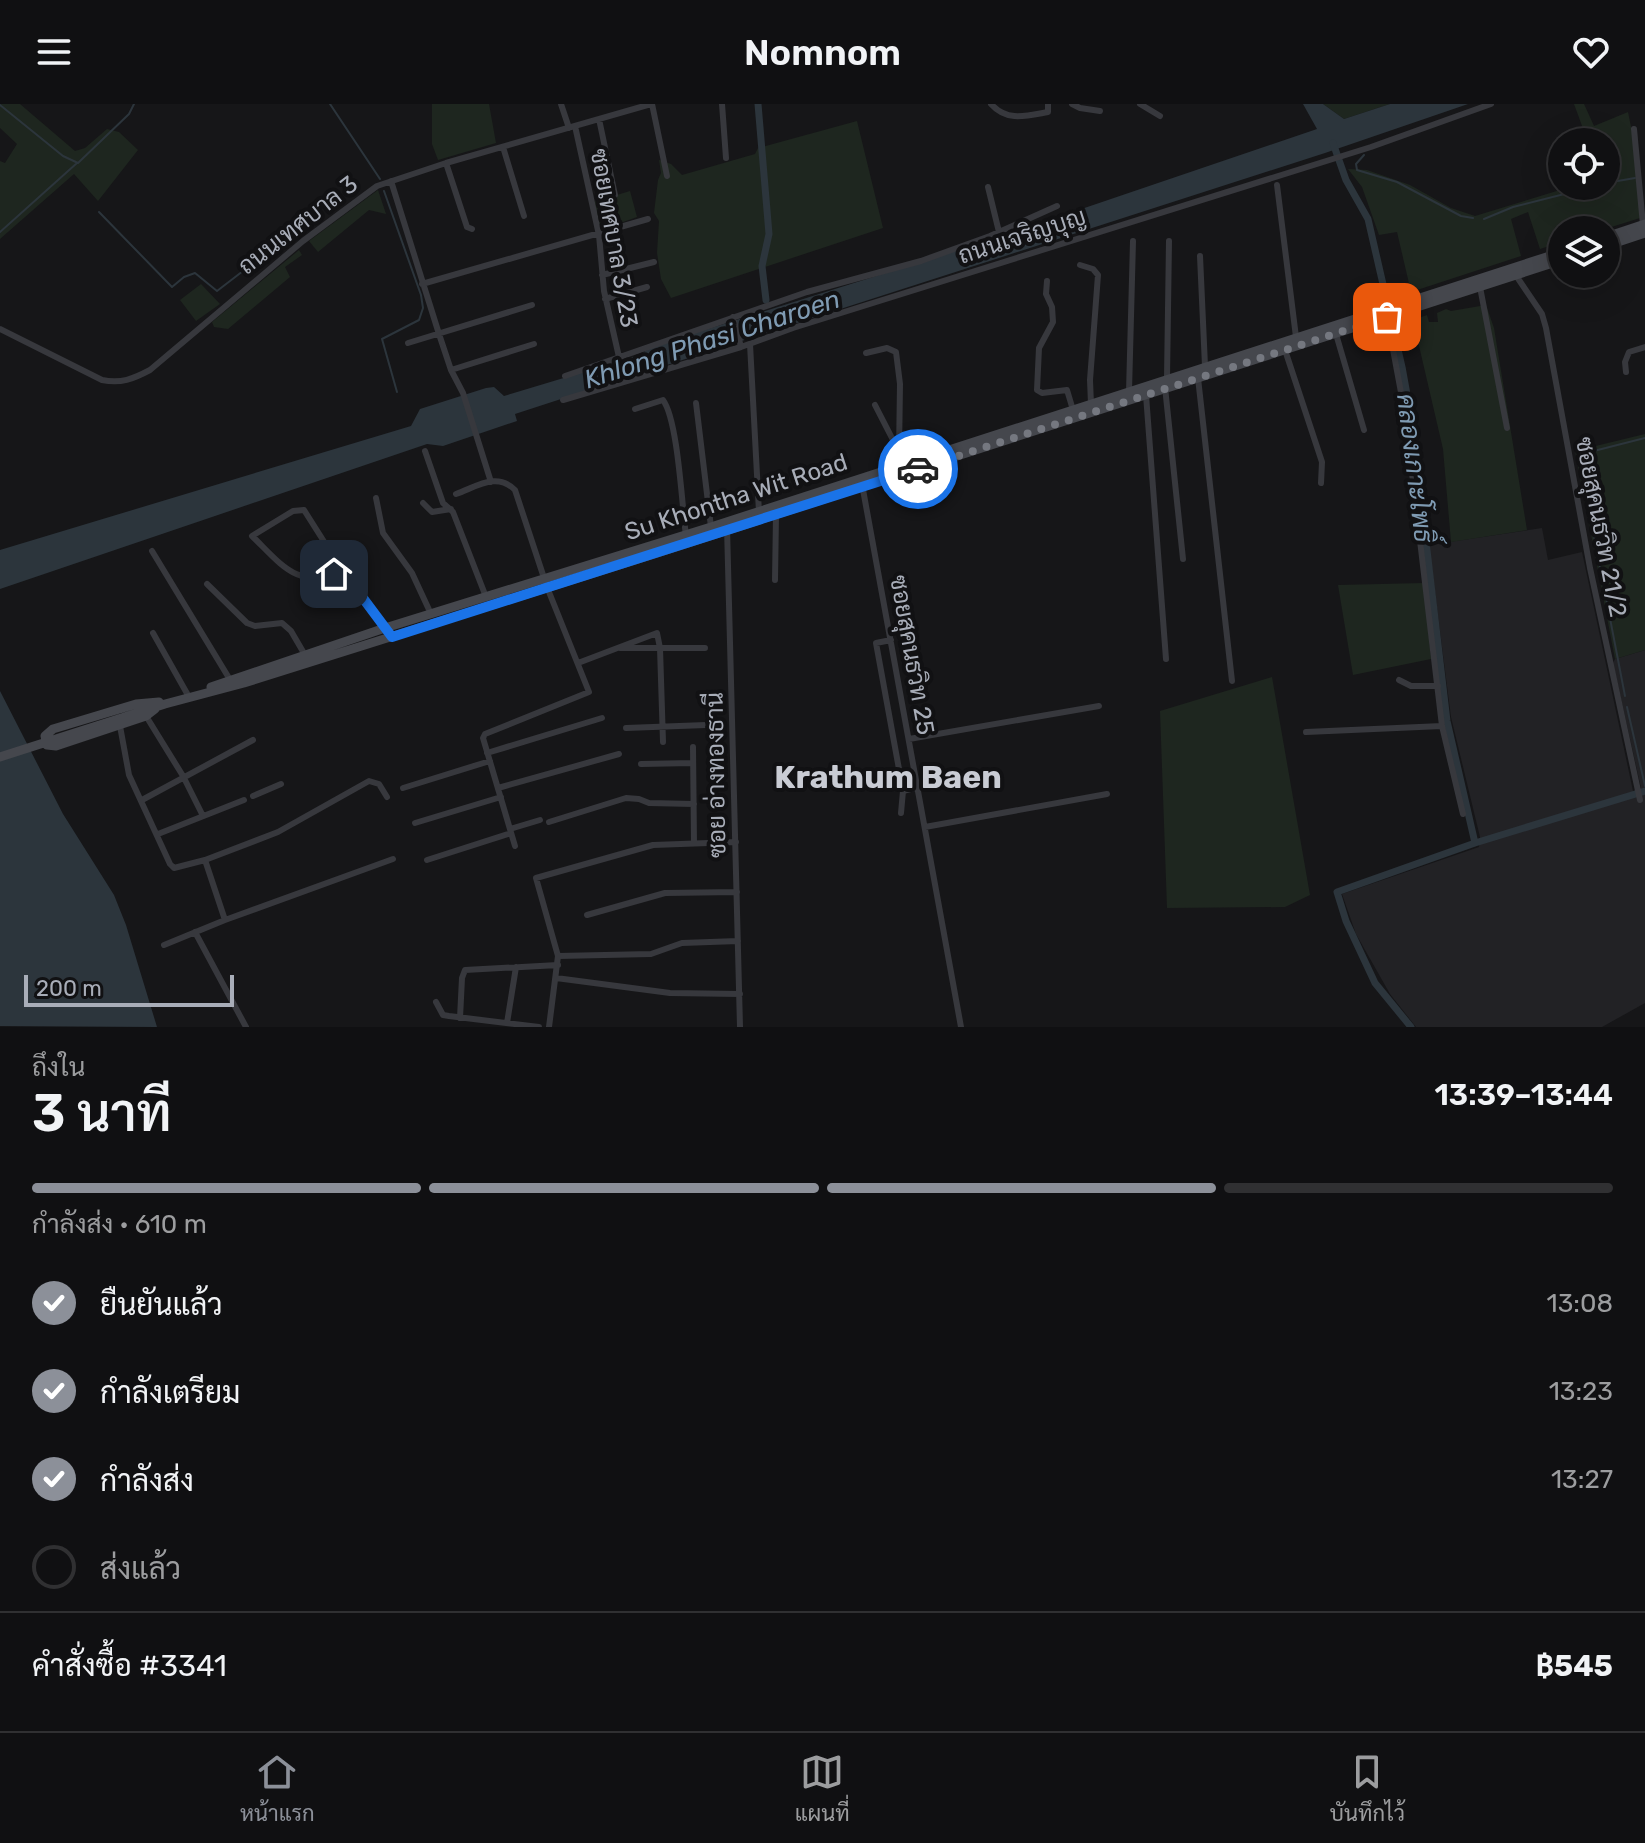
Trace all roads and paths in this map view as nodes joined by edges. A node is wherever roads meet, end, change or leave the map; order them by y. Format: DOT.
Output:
graph roads {
  1 [pos="561,104"];
  2 [pos="652,104"];
  3 [pos="722,104"];
  4 [pos="991,104"];
  5 [pos="1048,104"];
  6 [pos="1072,104"];
  7 [pos="1140,104"];
  8 [pos="1491,104"];
  9 [pos="1100,111"];
  10 [pos="1160,116"];
  11 [pos="599,119"];
  12 [pos="572,127"];
  13 [pos="1634,129"];
  14 [pos="503,147"];
  15 [pos="726,158"];
  16 [pos="446,163"];
  17 [pos="667,176"];
  18 [pos="391,181"];
  19 [pos="1277,185"];
  20 [pos="988,187"];
  21 [pos="615,195"];
  22 [pos="1057,206"];
  23 [pos="524,216"];
  24 [pos="648,219"];
  25 [pos="1644,227"];
  26 [pos="472,229"];
  27 [pos="999,232"];
  28 [pos="1620,233"];
  29 [pos="599,235"];
  30 [pos="1620,239"];
  31 [pos="1133,241"];
  32 [pos="1169,241"];
  33 [pos="1200,256"];
  34 [pos="1548,258"];
  35 [pos="654,262"];
  36 [pos="1548,263"];
  37 [pos="1080,265"];
  38 [pos="1513,272"];
  39 [pos="602,275"];
  40 [pos="1047,281"];
  41 [pos="422,284"];
  42 [pos="647,287"];
  43 [pos="1480,287"];
  44 [pos="605,299"];
  45 [pos="532,305"];
  46 [pos="1387,317"];
  47 [pos="734,318"];
  48 [pos="0,329"];
  49 [pos="439,334"];
  50 [pos="1336,334"];
  51 [pos="1296,337"];
  52 [pos="408,343"];
  53 [pos="534,344"];
  54 [pos="750,344"];
  55 [pos="740,345"];
  56 [pos="1645,347"];
  57 [pos="1285,350"];
  58 [pos="866,353"];
  59 [pos="619,357"];
  60 [pos="1205,366"];
  61 [pos="451,370"];
  62 [pos="1626,372"];
  63 [pos="565,376"];
  64 [pos="1198,378"];
  65 [pos="1166,382"];
  66 [pos="1129,392"];
  67 [pos="1146,395"];
  68 [pos="563,400"];
  69 [pos="696,403"];
  70 [pos="1091,404"];
  71 [pos="875,405"];
  72 [pos="635,409"];
  73 [pos="1073,410"];
  74 [pos="1507,428"];
  75 [pos="1364,430"];
  76 [pos="425,451"];
  77 [pos="899,453"];
  78 [pos="903,465"];
  79 [pos="491,482"];
  80 [pos="862,483"];
  81 [pos="1321,483"];
  82 [pos="456,494"];
  83 [pos="376,498"];
  84 [pos="423,503"];
  85 [pos="451,509"];
  86 [pos="776,515"];
  87 [pos="759,516"];
  88 [pos="727,526"];
  89 [pos="711,527"];
  90 [pos="687,539"];
  91 [pos="152,551"];
  92 [pos="1183,559"];
  93 [pos="342,570"];
  94 [pos="775,580"];
  95 [pos="545,583"];
  96 [pos="207,584"];
  97 [pos="486,597"];
  98 [pos="431,614"];
  99 [pos="388,632"];
  100 [pos="153,633"];
  101 [pos="891,640"];
  102 [pos="616,647"];
  103 [pos="660,648"];
  104 [pos="705,648"];
  105 [pos="305,655"];
  106 [pos="1166,659"];
  107 [pos="578,663"];
  108 [pos="1399,680"];
  109 [pos="1232,681"];
  110 [pos="232,683"];
  111 [pos="1438,686"];
  112 [pos="193,696"];
  113 [pos="1099,706"];
  114 [pos="156,708"];
  115 [pos="602,718"];
  116 [pos="706,725"];
  117 [pos="120,726"];
  118 [pos="1442,726"];
  119 [pos="662,727"];
  120 [pos="626,728"];
  121 [pos="1306,732"];
  122 [pos="909,739"];
  123 [pos="253,740"];
  124 [pos="663,742"];
  125 [pos="693,747"];
  126 [pos="619,754"];
  127 [pos="0,757"];
  128 [pos="488,757"];
  129 [pos="693,763"];
  130 [pos="641,764"];
  131 [pos="183,776"];
  132 [pos="281,784"];
  133 [pos="918,787"];
  134 [pos="403,788"];
  135 [pos="498,788"];
  136 [pos="903,791"];
  137 [pos="1107,794"];
  138 [pos="253,796"];
  139 [pos="1639,796"];
  140 [pos="387,797"];
  141 [pos="501,797"];
  142 [pos="142,800"];
  143 [pos="244,800"];
  144 [pos="694,804"];
  145 [pos="901,813"];
  146 [pos="1463,814"];
  147 [pos="203,816"];
  148 [pos="540,820"];
  149 [pos="549,822"];
  150 [pos="415,823"];
  151 [pos="925,827"];
  152 [pos="511,831"];
  153 [pos="158,834"];
  154 [pos="736,842"];
  155 [pos="694,843"];
  156 [pos="515,846"];
  157 [pos="393,859"];
  158 [pos="205,860"];
  159 [pos="427,860"];
  160 [pos="737,892"];
  161 [pos="587,915"];
  162 [pos="225,920"];
  163 [pos="195,932"];
  164 [pos="738,941"];
  165 [pos="164,945"];
  166 [pos="558,960"];
  167 [pos="516,967"];
  168 [pos="556,978"];
  169 [pos="740,994"];
  170 [pos="436,1002"];
  171 [pos="460,1018"];
  172 [pos="507,1023"];
  173 [pos="246,1027"];
  174 [pos="539,1027"];
  175 [pos="549,1027"];
  176 [pos="740,1027"];
  177 [pos="961,1027"];
  1 -- 12 [label="street, ซอยเทศบาล 3/23"];
  2 -- 11 [label="street, ถนนเทศบาล 3"];
  2 -- 17 [label="street"];
  3 -- 15 [label="street"];
  4 -- 5 [label="street"];
  6 -- 9 [label="street"];
  7 -- 10 [label="street"];
  8 -- 54 [label="street, ถนนเจริญบุญ"];
  11 -- 12 [label="street, ถนนเทศบาล 3"];
  11 -- 21 [label="street"];
  12 -- 14 [label="street, ถนนเทศบาล 3"];
  12 -- 29 [label="street, ซอยเทศบาล 3/23"];
  13 -- 25 [label="street"];
  14 -- 16 [label="street, ถนนเทศบาล 3"];
  14 -- 23 [label="street"];
  16 -- 18 [label="street, ถนนเทศบาล 3"];
  16 -- 26 [label="street"];
  18 -- 41 [label="street"];
  18 -- 48 [label="street, ถนนเทศบาล 3"];
  19 -- 51 [label="street"];
  20 -- 27 [label="street"];
  22 -- 27 [label="street"];
  24 -- 29 [label="street"];
  25 -- 28 [label="main road"];
  25 -- 30 [label="main road"];
  27 -- 47 [label="street"];
  29 -- 39 [label="street, ซอยเทศบาล 3/23"];
  29 -- 41 [label="street"];
  31 -- 66 [label="street"];
  32 -- 65 [label="street"];
  33 -- 60 [label="street"];
  34 -- 38 [label="main road, Su Khontha Wit Road"];
  35 -- 39 [label="street"];
  36 -- 38 [label="main road, Su Khontha Wit Road"];
  37 -- 70 [label="street"];
  38 -- 43 [label="main road, Su Khontha Wit Road"];
  38 -- 51 [label="main road, Su Khontha Wit Road"];
  38 -- 139 [label="street, ซอยสุคนธวิท 21/2"];
  39 -- 44 [label="street, ซอยเทศบาล 3/23"];
  40 -- 73 [label="street"];
  41 -- 49 [label="street"];
  42 -- 44 [label="street"];
  43 -- 46 [label="main road, Su Khontha Wit Road"];
  43 -- 74 [label="street"];
  44 -- 59 [label="street, ซอยเทศบาล 3/23"];
  45 -- 49 [label="street"];
  46 -- 50 [label="main road, Su Khontha Wit Road"];
  46 -- 111 [label="street"];
  47 -- 55 [label="street"];
  47 -- 59 [label="street"];
  49 -- 52 [label="street"];
  49 -- 61 [label="street"];
  50 -- 57 [label="main road, Su Khontha Wit Road"];
  50 -- 75 [label="street"];
  51 -- 60 [label="main road, Su Khontha Wit Road"];
  53 -- 61 [label="street"];
  54 -- 55 [label="street, ถนนเจริญบุญ"];
  54 -- 87 [label="street"];
  55 -- 68 [label="street, ถนนเจริญบุญ"];
  56 -- 62 [label="street"];
  57 -- 64 [label="main road, Su Khontha Wit Road"];
  57 -- 81 [label="street"];
  58 -- 77 [label="street"];
  59 -- 63 [label="street"];
  60 -- 65 [label="main road, Su Khontha Wit Road"];
  61 -- 79 [label="street"];
  64 -- 65 [label="main road, Su Khontha Wit Road"];
  64 -- 109 [label="street"];
  65 -- 66 [label="main road, Su Khontha Wit Road"];
  65 -- 67 [label="main road, Su Khontha Wit Road"];
  65 -- 92 [label="street"];
  66 -- 70 [label="main road, Su Khontha Wit Road"];
  67 -- 80 [label="main road, Su Khontha Wit Road"];
  67 -- 106 [label="street"];
  69 -- 89 [label="street"];
  70 -- 73 [label="main road, Su Khontha Wit Road"];
  71 -- 77 [label="street"];
  72 -- 90 [label="street"];
  73 -- 78 [label="main road, Su Khontha Wit Road"];
  76 -- 85 [label="street"];
  77 -- 78 [label="street"];
  78 -- 80 [label="main road, Su Khontha Wit Road"];
  79 -- 82 [label="street"];
  79 -- 95 [label="street"];
  80 -- 86 [label="main road, Su Khontha Wit Road"];
  80 -- 87 [label="main road, Su Khontha Wit Road"];
  80 -- 101 [label="street, ซอยสุคนธวิท 25"];
  83 -- 98 [label="street"];
  84 -- 85 [label="street"];
  85 -- 97 [label="street"];
  86 -- 87 [label="main road, Su Khontha Wit Road"];
  86 -- 94 [label="street"];
  87 -- 88 [label="main road, Su Khontha Wit Road"];
  88 -- 89 [label="main road, Su Khontha Wit Road"];
  88 -- 90 [label="main road, Su Khontha Wit Road"];
  88 -- 154 [label="street, ซอย อ่างทองธานี"];
  89 -- 90 [label="main road, Su Khontha Wit Road"];
  90 -- 95 [label="main road, Su Khontha Wit Road"];
  91 -- 110 [label="street"];
  93 -- 93 [label="street"];
  93 -- 99 [label="street"];
  95 -- 97 [label="main road, Su Khontha Wit Road"];
  95 -- 99 [label="main road, Su Khontha Wit Road"];
  95 -- 107 [label="street"];
  96 -- 105 [label="street"];
  97 -- 98 [label="main road, Su Khontha Wit Road"];
  98 -- 99 [label="main road, Su Khontha Wit Road"];
  99 -- 105 [label="main road, Su Khontha Wit Road"];
  99 -- 110 [label="main road, Su Khontha Wit Road"];
  100 -- 112 [label="street"];
  101 -- 122 [label="street, ซอยสุคนธวิท 25"];
  101 -- 136 [label="street"];
  102 -- 103 [label="street"];
  102 -- 103 [label="street"];
  102 -- 107 [label="street"];
  103 -- 104 [label="street"];
  103 -- 119 [label="street"];
  105 -- 110 [label="main road, Su Khontha Wit Road"];
  107 -- 128 [label="street"];
  108 -- 111 [label="street"];
  110 -- 112 [label="main road, Su Khontha Wit Road"];
  111 -- 118 [label="street"];
  112 -- 114 [label="main road, Su Khontha Wit Road"];
  113 -- 122 [label="street"];
  114 -- 117 [label="main road"];
  114 -- 117 [label="main road"];
  114 -- 127 [label="main road, Su Khontha Wit Road"];
  114 -- 131 [label="street"];
  115 -- 128 [label="street"];
  116 -- 119 [label="street"];
  117 -- 142 [label="street"];
  118 -- 121 [label="street"];
  118 -- 146 [label="street"];
  119 -- 120 [label="street"];
  119 -- 124 [label="street"];
  122 -- 133 [label="street, ซอยสุคนธวิท 25"];
  123 -- 131 [label="street"];
  125 -- 129 [label="street"];
  126 -- 135 [label="street"];
  128 -- 134 [label="street"];
  128 -- 135 [label="street"];
  129 -- 130 [label="street"];
  129 -- 144 [label="street"];
  131 -- 142 [label="street"];
  131 -- 147 [label="street"];
  132 -- 138 [label="street"];
  133 -- 136 [label="street"];
  133 -- 151 [label="street, ซอยสุคนธวิท 25"];
  135 -- 141 [label="street"];
  136 -- 145 [label="street"];
  137 -- 151 [label="street"];
  140 -- 158 [label="street"];
  141 -- 150 [label="street"];
  141 -- 152 [label="street"];
  142 -- 153 [label="street"];
  143 -- 147 [label="street"];
  144 -- 149 [label="street"];
  144 -- 155 [label="street"];
  147 -- 153 [label="street"];
  148 -- 152 [label="street"];
  151 -- 177 [label="street, ซอยสุคนธวิท 25"];
  152 -- 156 [label="street"];
  152 -- 159 [label="street"];
  153 -- 158 [label="street"];
  154 -- 155 [label="street"];
  154 -- 160 [label="street, ซอย อ่างทองธานี"];
  155 -- 166 [label="street"];
  157 -- 162 [label="street"];
  158 -- 162 [label="street"];
  160 -- 161 [label="street"];
  160 -- 164 [label="street, ซอย อ่างทองธานี"];
  162 -- 163 [label="street"];
  163 -- 165 [label="street"];
  163 -- 173 [label="street"];
  164 -- 166 [label="street"];
  164 -- 169 [label="street, ซอย อ่างทองธานี"];
  166 -- 167 [label="street"];
  166 -- 168 [label="street"];
  167 -- 171 [label="street"];
  167 -- 172 [label="street"];
  168 -- 169 [label="street"];
  168 -- 175 [label="street"];
  169 -- 176 [label="street, ซอย อ่างทองธานี"];
  170 -- 171 [label="street"];
  171 -- 172 [label="street"];
  172 -- 174 [label="street"];
}
